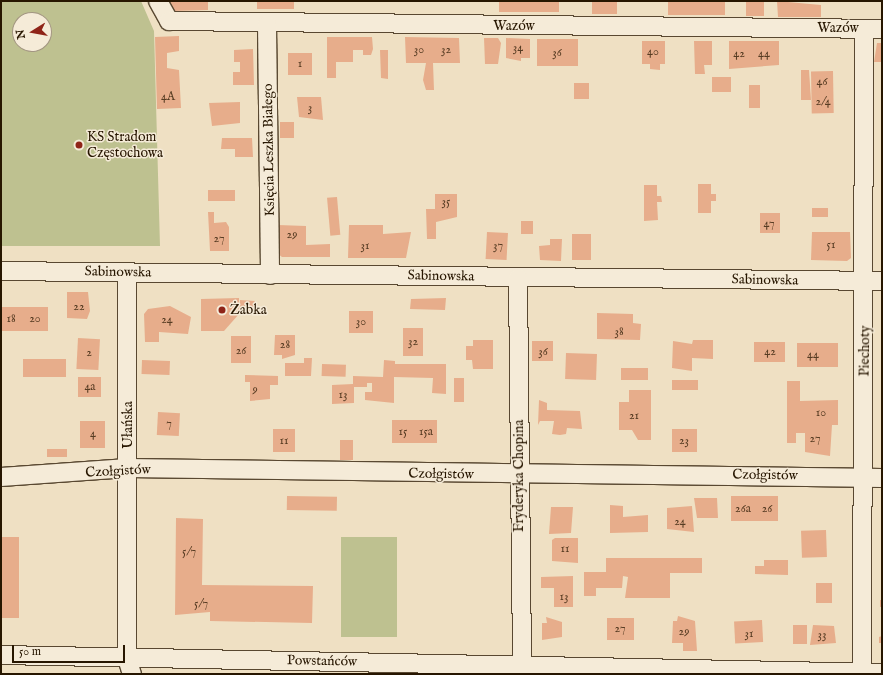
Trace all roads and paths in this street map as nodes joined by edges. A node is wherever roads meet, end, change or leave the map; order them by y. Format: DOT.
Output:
graph roads {
  1 [pos="158,1"];
  2 [pos="268,25"];
  3 [pos="864,29"];
  4 [pos="882,29"];
  5 [pos="1,271"];
  6 [pos="127,272"];
  7 [pos="270,274"];
  8 [pos="518,278"];
  9 [pos="874,281"];
  10 [pos="128,468"];
  11 [pos="518,476"];
  12 [pos="1,477"];
  13 [pos="864,477"];
  14 [pos="882,478"];
  15 [pos="1,655"];
  16 [pos="130,666"];
  17 [pos="521,669"];
  18 [pos="656,671"];
  19 [pos="862,673"];
  20 [pos="882,673"];
  1 -- 2 [label="street, Wazów"];
  2 -- 3 [label="street, Wazów"];
  2 -- 7 [label="street, Księcia Leszka Białego"];
  3 -- 4 [label="street, Wazów"];
  3 -- 9 [label="street, Piechoty"];
  5 -- 6 [label="street, Sabinowska"];
  6 -- 7 [label="street, Sabinowska"];
  6 -- 10 [label="street, Ułańska"];
  7 -- 8 [label="street, Sabinowska"];
  8 -- 9 [label="street, Sabinowska"];
  8 -- 11 [label="street, Fryderyka Chopina"];
  9 -- 13 [label="street, Piechoty"];
  10 -- 11 [label="street, Czołgistów"];
  10 -- 12 [label="street, Czołgistów"];
  10 -- 16 [label="street, Ułańska"];
  11 -- 13 [label="street, Czołgistów"];
  11 -- 17 [label="street, Fryderyka Chopina"];
  13 -- 14 [label="street, Czołgistów"];
  13 -- 19 [label="street, Piechoty"];
  15 -- 16 [label="street, Powstańców"];
  16 -- 17 [label="street, Powstańców"];
  17 -- 18 [label="street, Powstańców"];
  18 -- 19 [label="street, Powstańców"];
  19 -- 20 [label="street, Powstańców"];
}
